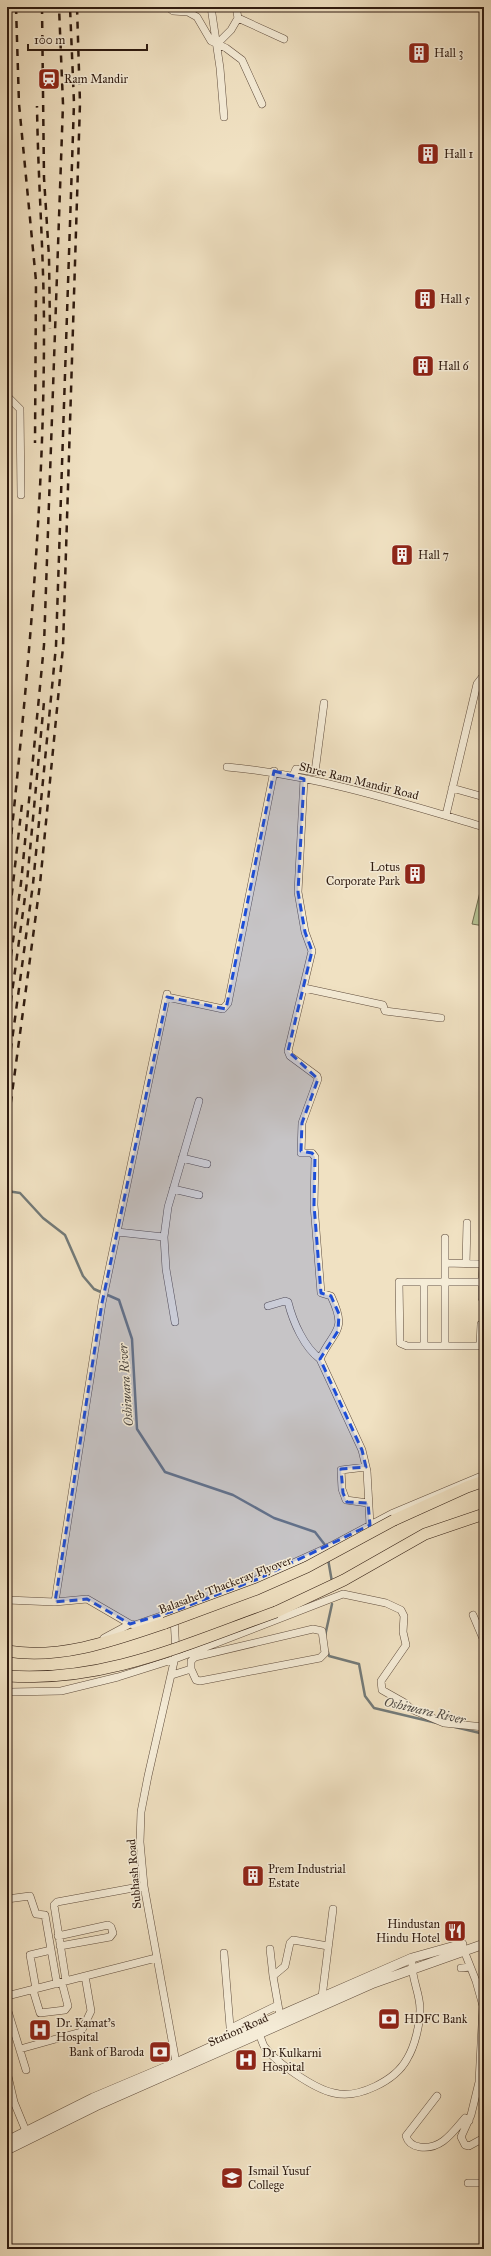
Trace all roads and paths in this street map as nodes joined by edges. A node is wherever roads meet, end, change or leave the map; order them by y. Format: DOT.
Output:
graph roads {
  1 [pos="168,7"];
  2 [pos="211,7"];
  3 [pos="236,7"];
  4 [pos="238,18"];
  5 [pos="284,39"];
  6 [pos="217,44"];
  7 [pos="262,104"];
  8 [pos="224,117"];
  9 [pos="7,396"];
  10 [pos="21,495"];
  11 [pos="484,675"];
  12 [pos="324,703"];
  13 [pos="227,767"];
  14 [pos="274,771"];
  15 [pos="315,772"];
  16 [pos="294,776"];
  17 [pos="304,779"];
  18 [pos="314,781"];
  19 [pos="452,788"];
  20 [pos="484,797"];
  21 [pos="446,815"];
  22 [pos="484,827"];
  23 [pos="304,988"];
  24 [pos="442,1018"];
  25 [pos="199,1101"];
  26 [pos="182,1158"];
  27 [pos="207,1164"];
  28 [pos="173,1189"];
  29 [pos="199,1195"];
  30 [pos="467,1223"];
  31 [pos="117,1232"];
  32 [pos="164,1237"];
  33 [pos="445,1238"];
  34 [pos="445,1263"];
  35 [pos="466,1264"];
  36 [pos="424,1282"];
  37 [pos="445,1282"];
  38 [pos="482,1282"];
  39 [pos="484,1298"];
  40 [pos="268,1306"];
  41 [pos="176,1322"];
  42 [pos="484,1323"];
  43 [pos="424,1346"];
  44 [pos="445,1346"];
  45 [pos="482,1346"];
  46 [pos="320,1359"];
  47 [pos="366,1467"];
  48 [pos="484,1475"];
  49 [pos="484,1481"];
  50 [pos="368,1502"];
  51 [pos="406,1511"];
  52 [pos="484,1514"];
  53 [pos="370,1525"];
  54 [pos="7,1600"];
  55 [pos="55,1602"];
  56 [pos="174,1611"];
  57 [pos="473,1615"];
  58 [pos="130,1624"];
  59 [pos="484,1641"];
  60 [pos="7,1646"];
  61 [pos="7,1651"];
  62 [pos="175,1659"];
  63 [pos="191,1669"];
  64 [pos="172,1674"];
  65 [pos="7,1676"];
  66 [pos="11,1692"];
  67 [pos="484,1726"];
  68 [pos="144,1886"];
  69 [pos="7,1899"];
  70 [pos="332,1909"];
  71 [pos="58,1936"];
  72 [pos="484,1937"];
  73 [pos="484,1944"];
  74 [pos="60,1946"];
  75 [pos="328,1946"];
  76 [pos="462,1947"];
  77 [pos="270,1949"];
  78 [pos="51,1950"];
  79 [pos="224,1953"];
  80 [pos="156,1958"];
  81 [pos="411,1963"];
  82 [pos="470,1967"];
  83 [pos="461,1968"];
  84 [pos="85,1976"];
  85 [pos="273,1976"];
  86 [pos="62,1983"];
  87 [pos="35,1989"];
  88 [pos="7,1996"];
  89 [pos="322,1997"];
  90 [pos="278,2005"];
  91 [pos="7,2008"];
  92 [pos="280,2016"];
  93 [pos="254,2017"];
  94 [pos="483,2022"];
  95 [pos="231,2028"];
  96 [pos="259,2030"];
  97 [pos="231,2039"];
  98 [pos="20,2049"];
  99 [pos="176,2067"];
  100 [pos="26,2070"];
  101 [pos="7,2072"];
  102 [pos="481,2082"];
  103 [pos="437,2096"];
  104 [pos="469,2120"];
  105 [pos="27,2135"];
  106 [pos="480,2140"];
  107 [pos="7,2141"];
  108 [pos="7,2150"];
  109 [pos="468,2183"];
  110 [pos="484,2183"];
  1 -- 6 [label="street"];
  2 -- 6 [label="street"];
  3 -- 4 [label="street"];
  4 -- 5 [label="street"];
  4 -- 6 [label="street"];
  6 -- 7 [label="street"];
  6 -- 8 [label="street"];
  9 -- 10 [label="street"];
  11 -- 19 [label="street"];
  12 -- 15 [label="street"];
  13 -- 14 [label="street, Shree Ram Mandir Road"];
  14 -- 16 [label="street, Shree Ram Mandir Road"];
  14 -- 31 [label="street"];
  15 -- 16 [label="street"];
  15 -- 18 [label="street"];
  16 -- 17 [label="street, Shree Ram Mandir Road"];
  17 -- 18 [label="street, Shree Ram Mandir Road"];
  17 -- 23 [label="street"];
  18 -- 21 [label="street, Shree Ram Mandir Road"];
  19 -- 20 [label="street"];
  19 -- 21 [label="street"];
  21 -- 22 [label="street, Shree Ram Mandir Road"];
  23 -- 24 [label="street"];
  23 -- 46 [label="street"];
  25 -- 26 [label="street"];
  26 -- 27 [label="street"];
  26 -- 28 [label="street"];
  28 -- 29 [label="street"];
  28 -- 32 [label="street"];
  30 -- 35 [label="street"];
  31 -- 32 [label="street"];
  31 -- 55 [label="street"];
  32 -- 41 [label="street"];
  33 -- 34 [label="street"];
  34 -- 35 [label="street"];
  34 -- 37 [label="street"];
  35 -- 38 [label="street"];
  36 -- 37 [label="street"];
  36 -- 43 [label="street"];
  36 -- 43 [label="street"];
  37 -- 38 [label="street"];
  37 -- 44 [label="street"];
  38 -- 39 [label="street"];
  40 -- 46 [label="street"];
  42 -- 45 [label="street"];
  43 -- 44 [label="street"];
  44 -- 45 [label="street"];
  46 -- 47 [label="street"];
  47 -- 50 [label="street"];
  47 -- 50 [label="street"];
  48 -- 51 [label="street"];
  49 -- 51 [label="main road, Balasaheb Thackeray Flyover"];
  50 -- 53 [label="street"];
  51 -- 53 [label="street"];
  51 -- 61 [label="main road, Balasaheb Thackeray Flyover, bridge"];
  52 -- 65 [label="main road, bridge"];
  53 -- 56 [label="street"];
  54 -- 55 [label="street"];
  55 -- 58 [label="street"];
  56 -- 58 [label="street"];
  56 -- 62 [label="street, Subhash Road"];
  57 -- 59 [label="street"];
  58 -- 60 [label="street"];
  62 -- 64 [label="street, Subhash Road"];
  62 -- 66 [label="street"];
  62 -- 67 [label="street"];
  63 -- 63 [label="street"];
  63 -- 64 [label="street"];
  64 -- 68 [label="street, Subhash Road"];
  68 -- 71 [label="street"];
  68 -- 80 [label="street, Subhash Road"];
  69 -- 78 [label="street"];
  70 -- 75 [label="street"];
  71 -- 74 [label="street"];
  71 -- 74 [label="street"];
  72 -- 76 [label="street, Station Road"];
  73 -- 76 [label="street, Station Road"];
  74 -- 86 [label="street"];
  75 -- 85 [label="street"];
  75 -- 89 [label="street"];
  76 -- 81 [label="street, Station Road"];
  76 -- 82 [label="street"];
  77 -- 85 [label="street"];
  78 -- 86 [label="street"];
  78 -- 87 [label="street"];
  79 -- 95 [label="street"];
  80 -- 84 [label="street"];
  80 -- 99 [label="street, Subhash Road"];
  81 -- 89 [label="street, Station Road"];
  81 -- 96 [label="street, Station Road"];
  81 -- 96 [label="street"];
  82 -- 83 [label="street"];
  82 -- 94 [label="street"];
  84 -- 86 [label="street"];
  84 -- 98 [label="street"];
  85 -- 90 [label="street"];
  86 -- 87 [label="street"];
  86 -- 87 [label="street"];
  87 -- 88 [label="street"];
  89 -- 92 [label="street, Station Road"];
  90 -- 92 [label="street"];
  90 -- 93 [label="street"];
  91 -- 98 [label="street"];
  92 -- 96 [label="street, Station Road"];
  93 -- 95 [label="street"];
  93 -- 96 [label="street"];
  94 -- 102 [label="street"];
  95 -- 97 [label="street"];
  96 -- 97 [label="street, Station Road"];
  96 -- 99 [label="street, Station Road"];
  97 -- 99 [label="street, Station Road"];
  98 -- 100 [label="street"];
  99 -- 105 [label="street, Station Road"];
  101 -- 105 [label="street"];
  102 -- 104 [label="street"];
  103 -- 104 [label="street"];
  104 -- 106 [label="street"];
  105 -- 107 [label="street, Station Road"];
  105 -- 108 [label="street, Station Road"];
  109 -- 110 [label="street"];
}
